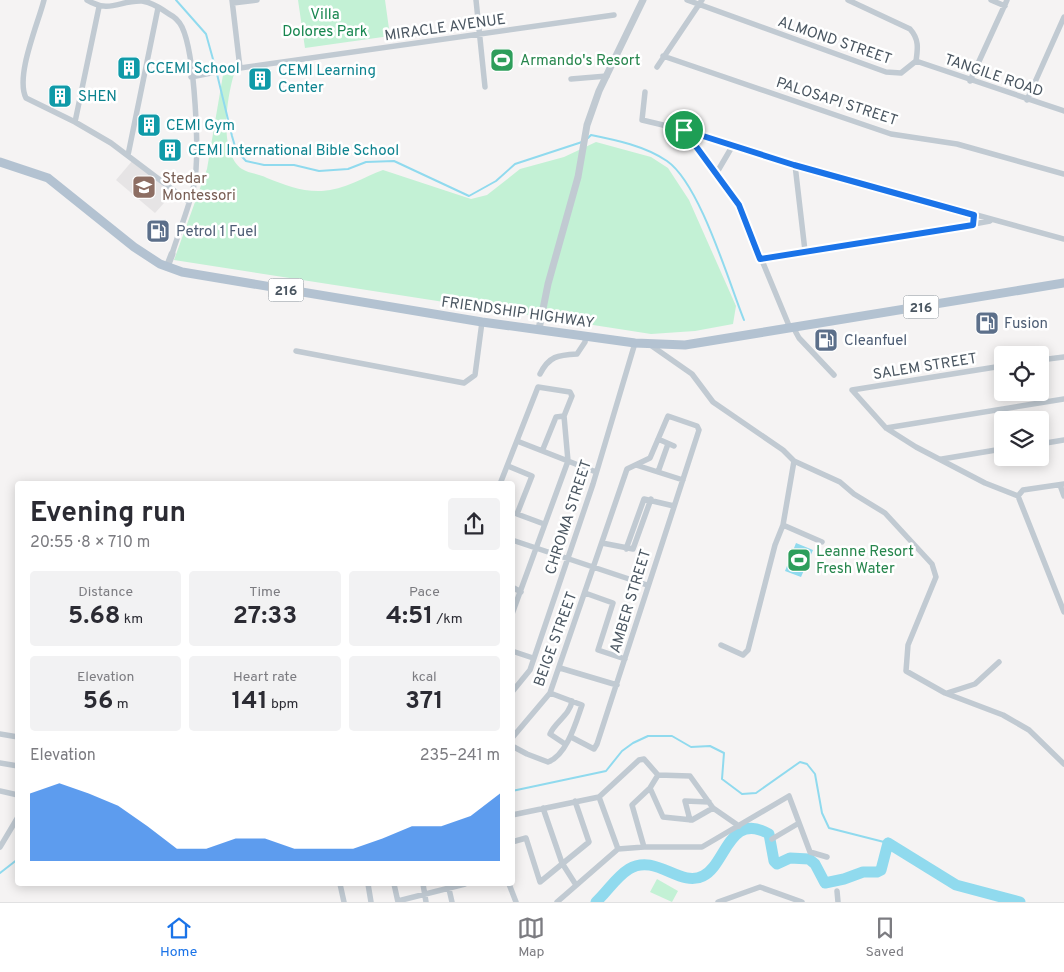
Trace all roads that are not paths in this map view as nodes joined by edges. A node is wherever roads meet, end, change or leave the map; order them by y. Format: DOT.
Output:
graph roads {
  1 [pos="44,0"];
  2 [pos="87,0"];
  3 [pos="257,0"];
  4 [pos="476,0"];
  5 [pos="643,0"];
  6 [pos="687,0"];
  7 [pos="848,0"];
  8 [pos="992,0"];
  9 [pos="232,2"];
  10 [pos="701,2"];
  11 [pos="1006,3"];
  12 [pos="99,7"];
  13 [pos="158,8"];
  14 [pos="614,15"];
  15 [pos="1064,17"];
  16 [pos="481,35"];
  17 [pos="663,56"];
  18 [pos="916,61"];
  19 [pos="657,67"];
  20 [pos="240,68"];
  21 [pos="606,76"];
  22 [pos="191,77"];
  23 [pos="571,79"];
  24 [pos="970,81"];
  25 [pos="485,87"];
  26 [pos="645,92"];
  27 [pos="1027,100"];
  28 [pos="1064,111"];
  29 [pos="75,122"];
  30 [pos="684,130"];
  31 [pos="733,145"];
  32 [pos="128,155"];
  33 [pos="0,162"];
  34 [pos="794,165"];
  35 [pos="716,174"];
  36 [pos="1064,174"];
  37 [pos="189,202"];
  38 [pos="974,215"];
  39 [pos="992,220"];
  40 [pos="973,225"];
  41 [pos="1064,239"];
  42 [pos="805,251"];
  43 [pos="172,254"];
  44 [pos="760,259"];
  45 [pos="167,267"];
  46 [pos="1064,283"];
  47 [pos="482,322"];
  48 [pos="791,328"];
  49 [pos="538,329"];
  50 [pos="586,335"];
  51 [pos="635,343"];
  52 [pos="649,344"];
  53 [pos="296,351"];
  54 [pos="1064,357"];
  55 [pos="1049,359"];
  56 [pos="994,367"];
  57 [pos="540,374"];
  58 [pos="834,375"];
  59 [pos="1064,399"];
  60 [pos="564,416"];
  61 [pos="886,428"];
  62 [pos="658,439"];
  63 [pos="1064,440"];
  64 [pos="517,441"];
  65 [pos="1049,442"];
  66 [pos="543,449"];
  67 [pos="994,451"];
  68 [pos="942,459"];
  69 [pos="794,460"];
  70 [pos="568,461"];
  71 [pos="636,465"];
  72 [pos="508,466"];
  73 [pos="596,472"];
  74 [pos="658,472"];
  75 [pos="683,480"];
  76 [pos="501,481"];
  77 [pos="1062,484"];
  78 [pos="1018,496"];
  79 [pos="1064,496"];
  80 [pos="674,506"];
  81 [pos="544,524"];
  82 [pos="783,525"];
  83 [pos="515,541"];
  84 [pos="822,542"];
  85 [pos="602,544"];
  86 [pos="536,548"];
  87 [pos="568,559"];
  88 [pos="594,568"];
  89 [pos="647,585"];
  90 [pos="515,589"];
  91 [pos="521,592"];
  92 [pos="585,593"];
  93 [pos="515,607"];
  94 [pos="1064,612"];
  95 [pos="721,645"];
  96 [pos="515,652"];
  97 [pos="533,658"];
  98 [pos="625,659"];
  99 [pos="999,662"];
  100 [pos="560,668"];
  101 [pos="617,685"];
  102 [pos="515,688"];
  103 [pos="944,693"];
  104 [pos="550,694"];
  105 [pos="572,701"];
  106 [pos="0,734"];
  107 [pos="515,735"];
  108 [pos="15,736"];
  109 [pos="571,737"];
  110 [pos="565,744"];
  111 [pos="515,748"];
  112 [pos="0,763"];
  113 [pos="1064,764"];
  114 [pos="15,766"];
  115 [pos="658,775"];
  116 [pos="650,788"];
  117 [pos="0,792"];
  118 [pos="15,794"];
  119 [pos="599,797"];
  120 [pos="575,801"];
  121 [pos="709,802"];
  122 [pos="543,808"];
  123 [pos="713,808"];
  124 [pos="515,814"];
  125 [pos="690,820"];
  126 [pos="799,823"];
  127 [pos="15,826"];
  128 [pos="739,826"];
  129 [pos="772,839"];
  130 [pos="515,841"];
  131 [pos="0,847"];
  132 [pos="644,847"];
  133 [pos="618,849"];
  134 [pos="827,857"];
  135 [pos="562,863"];
  136 [pos="576,885"];
  137 [pos="340,886"];
  138 [pos="368,886"];
  139 [pos="394,886"];
  140 [pos="423,886"];
  141 [pos="459,886"];
  142 [pos="510,886"];
  143 [pos="449,889"];
  144 [pos="837,891"];
  145 [pos="425,894"];
  146 [pos="727,900"];
  147 [pos="398,901"];
  148 [pos="344,902"];
  149 [pos="371,902"];
  150 [pos="426,902"];
  151 [pos="452,902"];
  152 [pos="516,902"];
  153 [pos="557,902"];
  154 [pos="718,902"];
  155 [pos="802,902"];
  156 [pos="838,902"];
  1 -- 29 [label="street"];
  2 -- 12 [label="street"];
  3 -- 9 [label="street"];
  4 -- 16 [label="street"];
  5 -- 21 [label="street"];
  6 -- 10 [label="street, ALMOND STREET"];
  7 -- 18 [label="street"];
  8 -- 11 [label="street"];
  9 -- 20 [label="street"];
  10 -- 17 [label="street"];
  10 -- 18 [label="street, ALMOND STREET"];
  11 -- 24 [label="street"];
  12 -- 13 [label="street"];
  12 -- 29 [label="street"];
  13 -- 22 [label="street"];
  13 -- 32 [label="street"];
  14 -- 16 [label="street, MIRACLE AVENUE"];
  15 -- 27 [label="street"];
  16 -- 20 [label="street, MIRACLE AVENUE"];
  16 -- 25 [label="street"];
  17 -- 19 [label="street"];
  17 -- 36 [label="street, PALOSAPI STREET"];
  18 -- 24 [label="street, TANGILE ROAD"];
  20 -- 22 [label="street, MIRACLE AVENUE"];
  21 -- 23 [label="street"];
  21 -- 49 [label="street"];
  22 -- 37 [label="street"];
  24 -- 27 [label="street, TANGILE ROAD"];
  26 -- 30 [label="street"];
  27 -- 28 [label="street, TANGILE ROAD"];
  29 -- 32 [label="street"];
  30 -- 31 [label="street"];
  30 -- 35 [label="street"];
  31 -- 34 [label="street"];
  31 -- 35 [label="street"];
  32 -- 37 [label="street"];
  33 -- 45 [label="main road, FRIENDSHIP HIGHWAY / 216"];
  34 -- 38 [label="street"];
  34 -- 42 [label="street"];
  35 -- 44 [label="street"];
  37 -- 43 [label="street"];
  38 -- 39 [label="street"];
  38 -- 40 [label="street"];
  39 -- 40 [label="street"];
  39 -- 41 [label="street"];
  40 -- 42 [label="street"];
  42 -- 44 [label="street"];
  43 -- 45 [label="street"];
  44 -- 48 [label="street"];
  45 -- 47 [label="main road, FRIENDSHIP HIGHWAY / 216"];
  46 -- 48 [label="main road, FRIENDSHIP HIGHWAY / 216"];
  47 -- 49 [label="main road, FRIENDSHIP HIGHWAY / 216"];
  47 -- 53 [label="street"];
  48 -- 52 [label="main road, FRIENDSHIP HIGHWAY / 216"];
  48 -- 58 [label="street"];
  49 -- 50 [label="main road, FRIENDSHIP HIGHWAY / 216"];
  50 -- 51 [label="main road, FRIENDSHIP HIGHWAY / 216"];
  50 -- 57 [label="street"];
  51 -- 52 [label="main road, FRIENDSHIP HIGHWAY / 216"];
  51 -- 73 [label="street, CHROMA STREET"];
  52 -- 69 [label="street"];
  54 -- 55 [label="street"];
  56 -- 61 [label="street, SALEM STREET"];
  59 -- 61 [label="street"];
  60 -- 64 [label="street"];
  60 -- 66 [label="street"];
  60 -- 70 [label="street"];
  61 -- 68 [label="street"];
  62 -- 71 [label="street, AMBER STREET"];
  62 -- 74 [label="street"];
  62 -- 75 [label="street, AMBER STREET"];
  63 -- 65 [label="street"];
  64 -- 66 [label="street"];
  64 -- 72 [label="street"];
  66 -- 70 [label="street"];
  67 -- 68 [label="street"];
  68 -- 78 [label="street"];
  69 -- 82 [label="street"];
  69 -- 103 [label="street"];
  70 -- 73 [label="street"];
  70 -- 81 [label="street"];
  71 -- 74 [label="street"];
  71 -- 85 [label="street, AMBER STREET"];
  72 -- 76 [label="street"];
  72 -- 81 [label="street"];
  73 -- 87 [label="street, CHROMA STREET"];
  74 -- 75 [label="street"];
  75 -- 80 [label="street, AMBER STREET"];
  77 -- 78 [label="street"];
  77 -- 79 [label="street"];
  78 -- 94 [label="street"];
  80 -- 85 [label="street"];
  80 -- 89 [label="street, AMBER STREET"];
  81 -- 86 [label="street"];
  82 -- 84 [label="street"];
  82 -- 95 [label="street"];
  83 -- 86 [label="street"];
  85 -- 88 [label="street, AMBER STREET"];
  86 -- 87 [label="street"];
  86 -- 91 [label="street"];
  87 -- 88 [label="street"];
  87 -- 97 [label="street, CHROMA STREET"];
  88 -- 89 [label="street"];
  88 -- 92 [label="street, BEIGE STREET"];
  89 -- 98 [label="street, AMBER STREET"];
  90 -- 91 [label="street"];
  91 -- 93 [label="street"];
  92 -- 98 [label="street"];
  92 -- 100 [label="street, BEIGE STREET"];
  96 -- 97 [label="street"];
  97 -- 102 [label="street, CHROMA STREET"];
  98 -- 101 [label="street, AMBER STREET"];
  99 -- 103 [label="street"];
  100 -- 101 [label="street"];
  100 -- 104 [label="street, BEIGE STREET"];
  101 -- 109 [label="street, AMBER STREET"];
  103 -- 113 [label="street"];
  104 -- 105 [label="street"];
  104 -- 107 [label="street, BEIGE STREET"];
  105 -- 109 [label="street"];
  105 -- 110 [label="street"];
  106 -- 108 [label="street"];
  109 -- 110 [label="street"];
  110 -- 111 [label="street"];
  112 -- 114 [label="street"];
  115 -- 116 [label="street"];
  115 -- 119 [label="street"];
  115 -- 121 [label="street"];
  116 -- 125 [label="street"];
  116 -- 132 [label="street"];
  117 -- 118 [label="street"];
  119 -- 120 [label="street"];
  119 -- 133 [label="street"];
  120 -- 122 [label="street"];
  120 -- 135 [label="street"];
  121 -- 123 [label="street"];
  121 -- 125 [label="street"];
  122 -- 124 [label="street"];
  122 -- 135 [label="street"];
  123 -- 125 [label="street"];
  123 -- 128 [label="street"];
  126 -- 128 [label="street"];
  126 -- 129 [label="street"];
  126 -- 134 [label="street"];
  127 -- 131 [label="street"];
  128 -- 132 [label="street"];
  130 -- 135 [label="street"];
  132 -- 133 [label="street"];
  133 -- 136 [label="street"];
  135 -- 136 [label="street"];
  136 -- 153 [label="street"];
  137 -- 148 [label="street"];
  138 -- 149 [label="street"];
  139 -- 147 [label="street"];
  140 -- 145 [label="street"];
  141 -- 143 [label="street"];
  142 -- 152 [label="street"];
  143 -- 145 [label="street"];
  143 -- 151 [label="street"];
  144 -- 156 [label="street"];
  145 -- 147 [label="street"];
  145 -- 150 [label="street"];
  146 -- 154 [label="street"];
  146 -- 155 [label="street"];
}
